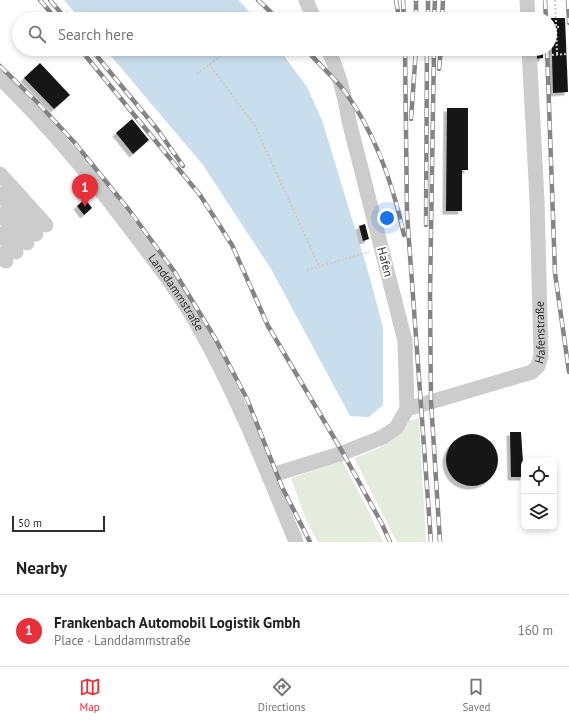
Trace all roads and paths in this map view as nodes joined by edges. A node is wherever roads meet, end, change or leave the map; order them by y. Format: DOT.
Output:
graph roads {
  1 [pos="306,0"];
  2 [pos="527,0"];
  3 [pos="555,0"];
  4 [pos="311,12"];
  5 [pos="528,12"];
  6 [pos="556,12"];
  7 [pos="557,25"];
  8 [pos="560,27"];
  9 [pos="557,39"];
  10 [pos="558,54"];
  11 [pos="567,54"];
  12 [pos="220,56"];
  13 [pos="331,56"];
  14 [pos="529,56"];
  15 [pos="210,64"];
  16 [pos="197,74"];
  17 [pos="0,78"];
  18 [pos="0,174"];
  19 [pos="0,181"];
  20 [pos="0,188"];
  21 [pos="0,194"];
  22 [pos="0,201"];
  23 [pos="0,207"];
  24 [pos="0,214"];
  25 [pos="0,221"];
  26 [pos="0,228"];
  27 [pos="0,234"];
  28 [pos="0,241"];
  29 [pos="20,246"];
  30 [pos="382,248"];
  31 [pos="319,266"];
  32 [pos="307,270"];
  33 [pos="407,409"];
  34 [pos="269,476"];
  35 [pos="296,542"];
  1 -- 4 [label="street"];
  2 -- 5 [label="street"];
  3 -- 6 [label="path"];
  7 -- 8 [label="path"];
  9 -- 10 [label="path"];
  10 -- 11 [label="path"];
  12 -- 15 [label="path"];
  13 -- 30 [label="street, Hafen"];
  14 -- 33 [label="street, Hafenstraße"];
  15 -- 16 [label="path"];
  15 -- 31 [label="path"];
  17 -- 34 [label="street, Landdammstraße"];
  18 -- 29 [label="street"];
  19 -- 29 [label="street"];
  20 -- 29 [label="street"];
  21 -- 29 [label="street"];
  22 -- 29 [label="street"];
  23 -- 29 [label="street"];
  24 -- 29 [label="street"];
  25 -- 29 [label="street"];
  26 -- 29 [label="street"];
  27 -- 29 [label="street"];
  28 -- 29 [label="street"];
  30 -- 31 [label="path"];
  30 -- 33 [label="street, Hafen"];
  31 -- 32 [label="path"];
  33 -- 34 [label="street"];
  34 -- 35 [label="street, Landdammstraße"];
}
